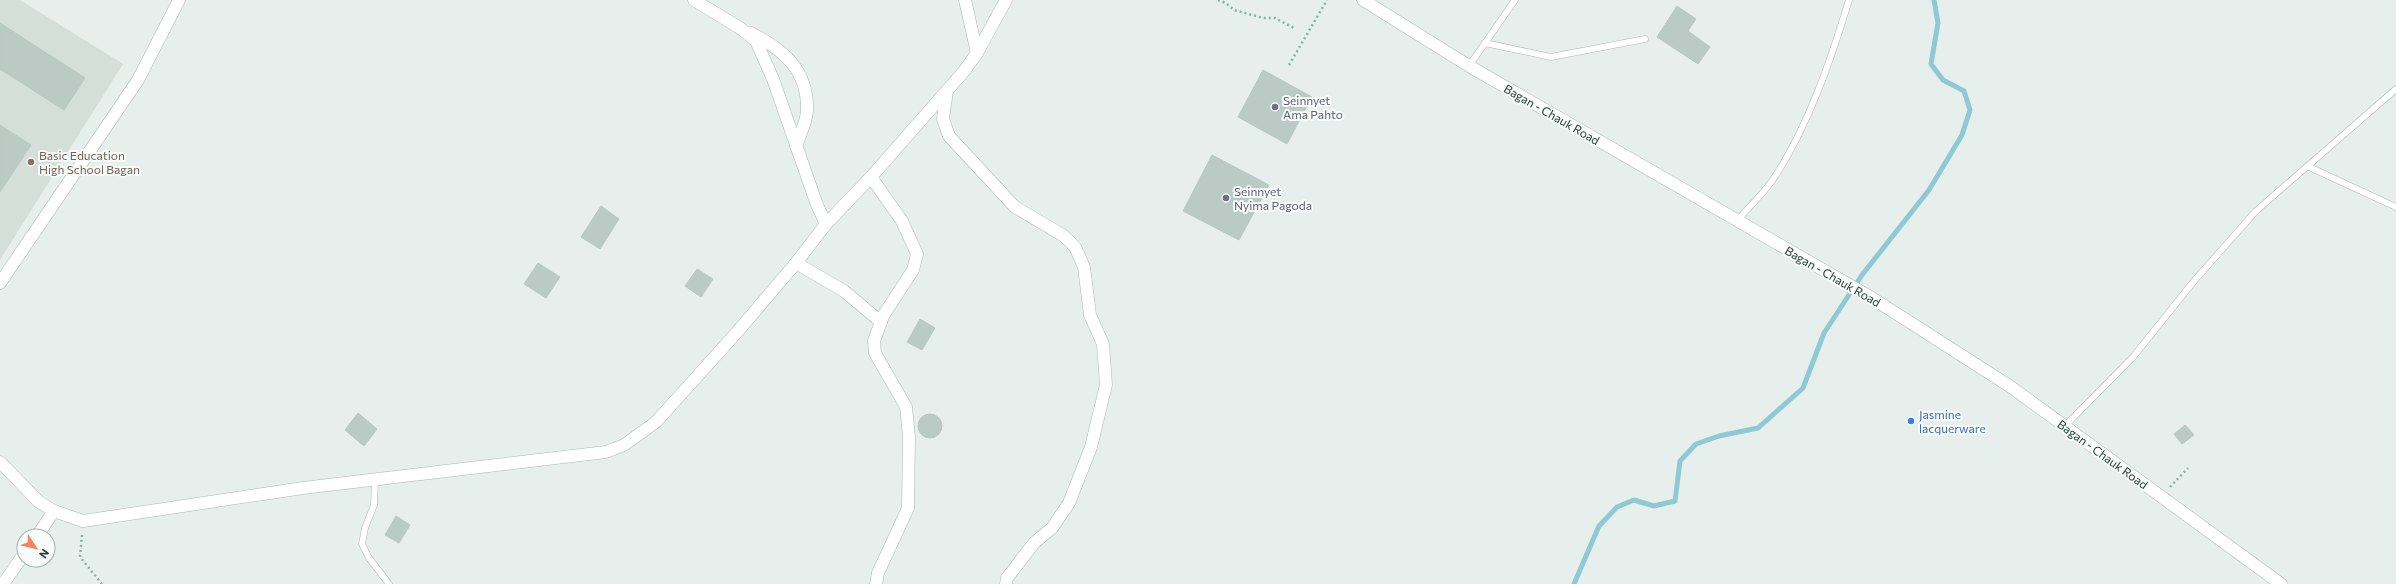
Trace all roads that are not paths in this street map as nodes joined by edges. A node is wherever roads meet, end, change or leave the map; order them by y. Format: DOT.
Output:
graph roads {
  1 [pos="179,0"];
  2 [pos="694,0"];
  3 [pos="965,0"];
  4 [pos="1006,0"];
  5 [pos="1363,0"];
  6 [pos="1515,0"];
  7 [pos="1849,0"];
  8 [pos="736,25"];
  9 [pos="1645,39"];
  10 [pos="1485,43"];
  11 [pos="977,53"];
  12 [pos="1469,66"];
  13 [pos="2396,89"];
  14 [pos="947,91"];
  15 [pos="796,146"];
  16 [pos="2307,166"];
  17 [pos="871,178"];
  18 [pos="2396,207"];
  19 [pos="1737,221"];
  20 [pos="826,224"];
  21 [pos="796,263"];
  22 [pos="0,283"];
  23 [pos="881,322"];
  24 [pos="2065,426"];
  25 [pos="0,462"];
  26 [pos="375,479"];
  27 [pos="54,511"];
  28 [pos="42,528"];
  29 [pos="16,565"];
  30 [pos="3,584"];
  31 [pos="389,584"];
  32 [pos="876,584"];
  33 [pos="1006,584"];
  34 [pos="2281,584"];
  1 -- 22 [label="street"];
  2 -- 8 [label="street"];
  3 -- 11 [label="street"];
  4 -- 11 [label="street"];
  5 -- 12 [label="street, Bagan - Chauk Road"];
  6 -- 10 [label="lane"];
  7 -- 19 [label="lane"];
  8 -- 15 [label="street"];
  8 -- 15 [label="street"];
  9 -- 10 [label="lane"];
  10 -- 12 [label="lane"];
  11 -- 14 [label="street"];
  12 -- 19 [label="street, Bagan - Chauk Road"];
  13 -- 16 [label="lane"];
  14 -- 17 [label="street"];
  14 -- 33 [label="street"];
  15 -- 20 [label="street"];
  16 -- 18 [label="lane"];
  16 -- 24 [label="lane"];
  17 -- 20 [label="street"];
  17 -- 23 [label="street"];
  19 -- 24 [label="street, Bagan - Chauk Road"];
  20 -- 21 [label="street"];
  21 -- 23 [label="street"];
  21 -- 26 [label="street"];
  23 -- 32 [label="street"];
  24 -- 34 [label="street, Bagan - Chauk Road"];
  25 -- 27 [label="street"];
  26 -- 27 [label="street"];
  26 -- 31 [label="lane"];
  27 -- 28 [label="street"];
  29 -- 30 [label="street"];
}
